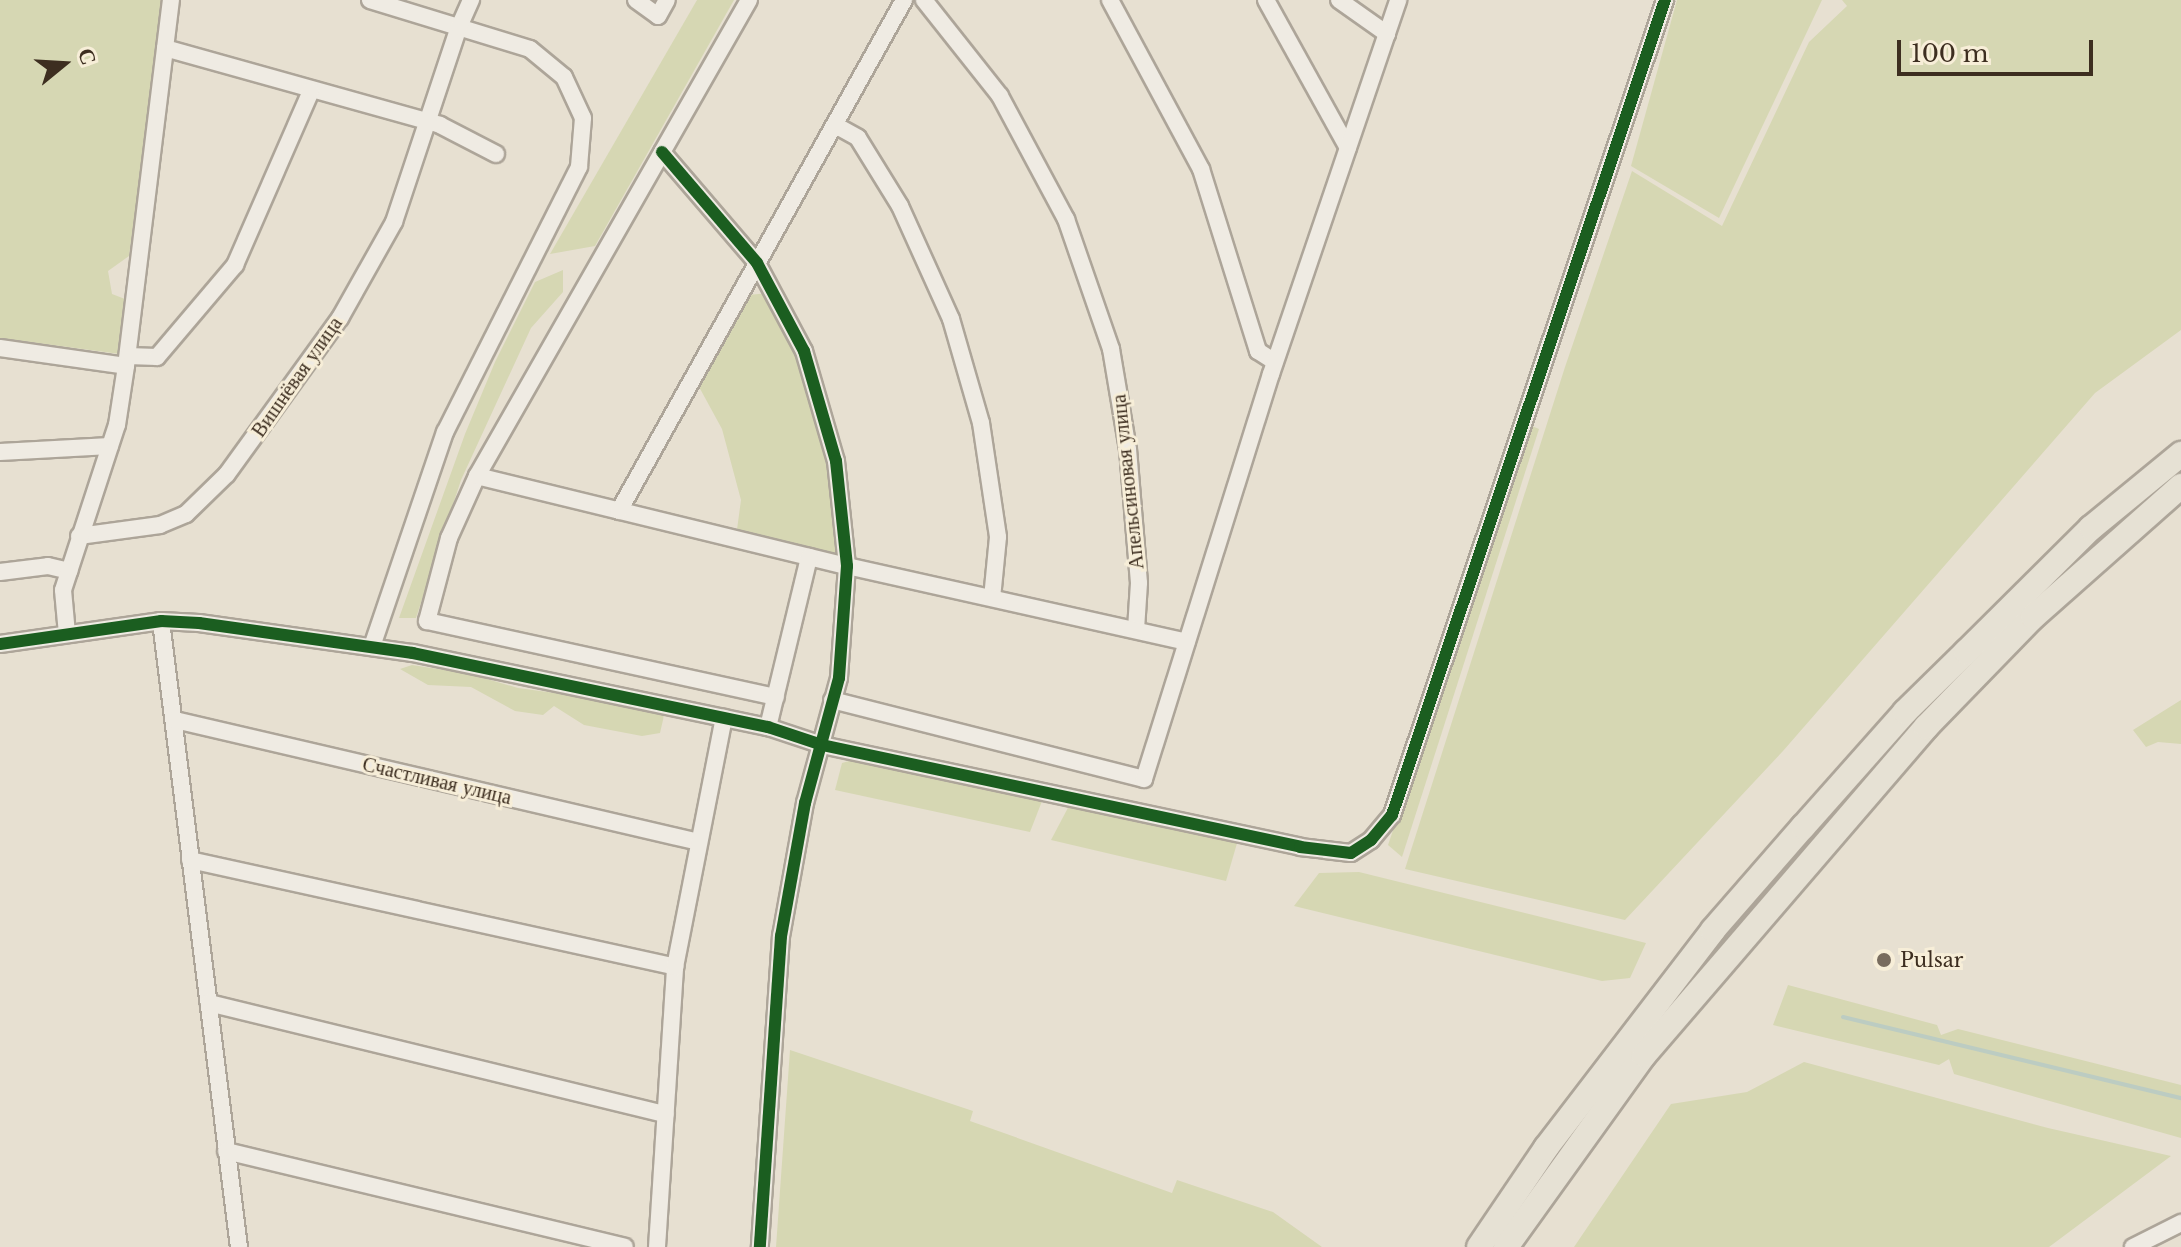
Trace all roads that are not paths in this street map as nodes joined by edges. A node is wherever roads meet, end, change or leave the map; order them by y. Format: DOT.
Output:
graph roads {
  1 [pos="171,0"];
  2 [pos="370,0"];
  3 [pos="471,0"];
  4 [pos="636,0"];
  5 [pos="667,0"];
  6 [pos="749,0"];
  7 [pos="904,0"];
  8 [pos="924,0"];
  9 [pos="1110,0"];
  10 [pos="1266,0"];
  11 [pos="1339,0"];
  12 [pos="1398,0"];
  13 [pos="1665,0"];
  14 [pos="459,27"];
  15 [pos="1387,34"];
  16 [pos="165,48"];
  17 [pos="311,91"];
  18 [pos="426,123"];
  19 [pos="835,125"];
  20 [pos="1348,148"];
  21 [pos="662,152"];
  22 [pos="496,154"];
  23 [pos="757,263"];
  24 [pos="0,348"];
  25 [pos="127,361"];
  26 [pos="1275,362"];
  27 [pos="110,446"];
  28 [pos="0,452"];
  29 [pos="2181,454"];
  30 [pos="477,476"];
  31 [pos="2181,486"];
  32 [pos="619,511"];
  33 [pos="79,536"];
  34 [pos="809,557"];
  35 [pos="847,566"];
  36 [pos="69,571"];
  37 [pos="0,572"];
  38 [pos="992,598"];
  39 [pos="161,621"];
  40 [pos="1136,630"];
  41 [pos="67,634"];
  42 [pos="1187,642"];
  43 [pos="0,644"];
  44 [pos="372,647"];
  45 [pos="776,697"];
  46 [pos="832,700"];
  47 [pos="724,718"];
  48 [pos="175,720"];
  49 [pos="768,727"];
  50 [pos="822,745"];
  51 [pos="1803,827"];
  52 [pos="699,842"];
  53 [pos="1821,846"];
  54 [pos="190,860"];
  55 [pos="675,967"];
  56 [pos="209,1003"];
  57 [pos="666,1114"];
  58 [pos="226,1151"];
  59 [pos="2181,1223"];
  60 [pos="239,1247"];
  61 [pos="625,1247"];
  62 [pos="657,1247"];
  63 [pos="760,1247"];
  64 [pos="1479,1247"];
  65 [pos="1506,1247"];
  66 [pos="2133,1247"];
  1 -- 16 [label="street"];
  2 -- 14 [label="street"];
  3 -- 14 [label="street, Вишнёвая улица"];
  4 -- 5 [label="street"];
  6 -- 21 [label="street"];
  7 -- 19 [label="street"];
  8 -- 40 [label="street, Апельсиновая улица"];
  9 -- 26 [label="street"];
  10 -- 20 [label="street"];
  11 -- 15 [label="street"];
  12 -- 15 [label="street"];
  13 -- 50 [label="street"];
  14 -- 18 [label="street, Вишнёвая улица"];
  14 -- 44 [label="street"];
  15 -- 20 [label="street"];
  16 -- 17 [label="street"];
  16 -- 25 [label="street"];
  17 -- 18 [label="street"];
  17 -- 25 [label="street"];
  18 -- 22 [label="street"];
  18 -- 33 [label="street, Вишнёвая улица"];
  19 -- 23 [label="street"];
  19 -- 38 [label="street"];
  20 -- 26 [label="street"];
  21 -- 23 [label="street"];
  21 -- 30 [label="street"];
  23 -- 32 [label="street"];
  23 -- 35 [label="street"];
  24 -- 25 [label="street"];
  25 -- 27 [label="street"];
  26 -- 42 [label="street"];
  27 -- 28 [label="street"];
  27 -- 33 [label="street"];
  29 -- 51 [label="main road"];
  30 -- 32 [label="street"];
  30 -- 45 [label="street"];
  31 -- 53 [label="main road"];
  32 -- 34 [label="street"];
  33 -- 36 [label="street"];
  34 -- 35 [label="street"];
  34 -- 45 [label="street"];
  35 -- 38 [label="street"];
  35 -- 46 [label="street"];
  36 -- 37 [label="street"];
  36 -- 41 [label="street"];
  38 -- 40 [label="street"];
  39 -- 41 [label="street"];
  39 -- 44 [label="street"];
  39 -- 48 [label="street"];
  40 -- 42 [label="street"];
  41 -- 43 [label="street"];
  42 -- 46 [label="street"];
  44 -- 47 [label="street"];
  45 -- 49 [label="street"];
  46 -- 50 [label="street"];
  47 -- 49 [label="street"];
  47 -- 52 [label="street"];
  48 -- 52 [label="street, Счастливая улица"];
  48 -- 54 [label="street"];
  49 -- 50 [label="street"];
  50 -- 63 [label="street"];
  51 -- 53 [label="main road"];
  51 -- 64 [label="main road"];
  52 -- 55 [label="street"];
  53 -- 65 [label="main road"];
  54 -- 55 [label="street"];
  54 -- 56 [label="street"];
  55 -- 57 [label="street"];
  56 -- 57 [label="street"];
  56 -- 58 [label="street"];
  57 -- 62 [label="street"];
  58 -- 60 [label="street"];
  58 -- 61 [label="street"];
  59 -- 66 [label="street"];
}
